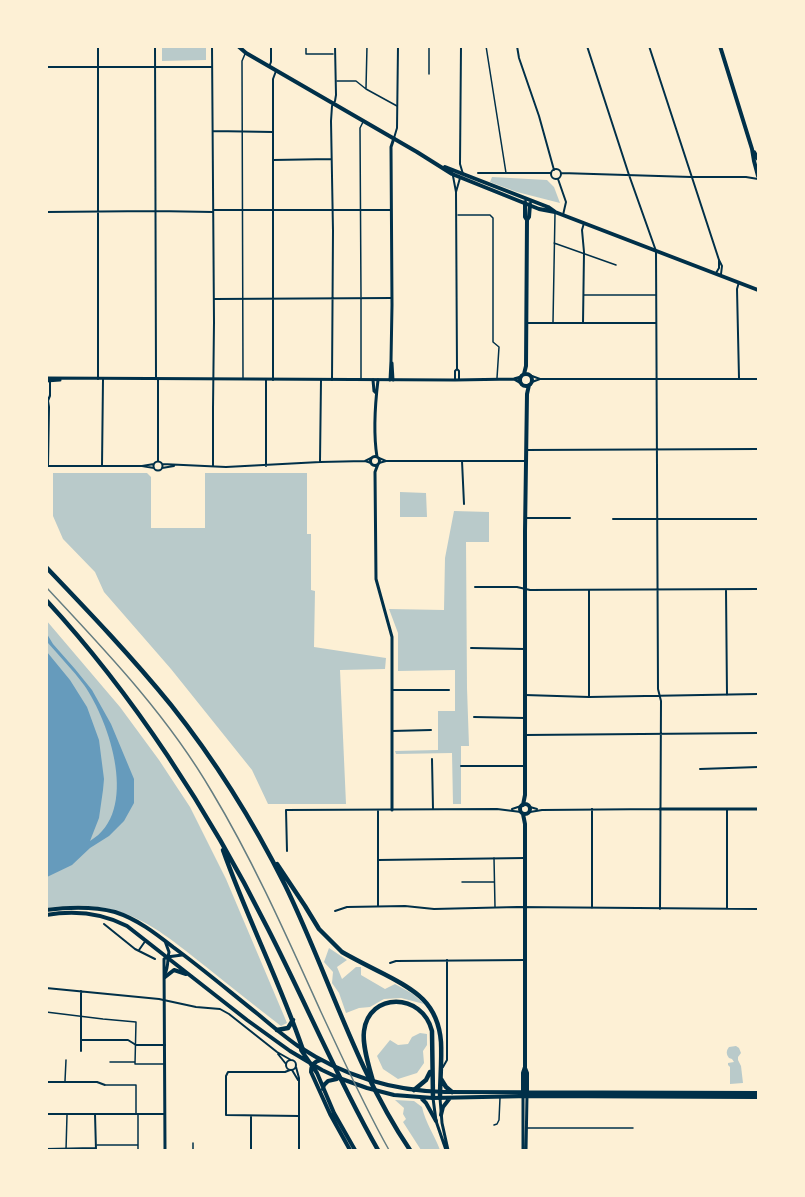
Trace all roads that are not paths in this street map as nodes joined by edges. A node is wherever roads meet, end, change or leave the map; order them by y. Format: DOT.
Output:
graph roads {
  1 [pos="98,46"];
  2 [pos="154,46"];
  3 [pos="212,46"];
  4 [pos="238,46"];
  5 [pos="271,46"];
  6 [pos="306,46"];
  7 [pos="336,46"];
  8 [pos="367,46"];
  9 [pos="398,46"];
  10 [pos="429,46"];
  11 [pos="461,46"];
  12 [pos="486,46"];
  13 [pos="517,46"];
  14 [pos="587,46"];
  15 [pos="649,46"];
  16 [pos="720,46"];
  17 [pos="246,53"];
  18 [pos="335,54"];
  19 [pos="269,67"];
  20 [pos="48,68"];
  21 [pos="98,68"];
  22 [pos="155,68"];
  23 [pos="212,68"];
  24 [pos="276,71"];
  25 [pos="429,74"];
  26 [pos="336,81"];
  27 [pos="366,89"];
  28 [pos="334,104"];
  29 [pos="398,106"];
  30 [pos="364,121"];
  31 [pos="213,131"];
  32 [pos="243,131"];
  33 [pos="273,132"];
  34 [pos="394,138"];
  35 [pos="752,149"];
  36 [pos="332,159"];
  37 [pos="759,159"];
  38 [pos="273,160"];
  39 [pos="460,164"];
  40 [pos="554,170"];
  41 [pos="454,172"];
  42 [pos="478,173"];
  43 [pos="551,173"];
  44 [pos="561,173"];
  45 [pos="506,174"];
  46 [pos="629,175"];
  47 [pos="462,176"];
  48 [pos="758,176"];
  49 [pos="691,177"];
  50 [pos="746,177"];
  51 [pos="558,179"];
  52 [pos="456,192"];
  53 [pos="528,202"];
  54 [pos="273,210"];
  55 [pos="332,210"];
  56 [pos="361,210"];
  57 [pos="391,210"];
  58 [pos="155,211"];
  59 [pos="242,211"];
  60 [pos="46,212"];
  61 [pos="213,212"];
  62 [pos="555,212"];
  63 [pos="97,213"];
  64 [pos="457,215"];
  65 [pos="563,215"];
  66 [pos="584,223"];
  67 [pos="554,242"];
  68 [pos="656,251"];
  69 [pos="584,252"];
  70 [pos="719,260"];
  71 [pos="616,265"];
  72 [pos="716,273"];
  73 [pos="721,276"];
  74 [pos="739,282"];
  75 [pos="759,290"];
  76 [pos="583,295"];
  77 [pos="656,295"];
  78 [pos="332,298"];
  79 [pos="361,298"];
  80 [pos="392,298"];
  81 [pos="214,299"];
  82 [pos="242,299"];
  83 [pos="273,299"];
  84 [pos="526,323"];
  85 [pos="553,323"];
  86 [pos="583,323"];
  87 [pos="656,323"];
  88 [pos="526,375"];
  89 [pos="98,379"];
  90 [pos="103,379"];
  91 [pos="157,379"];
  92 [pos="213,379"];
  93 [pos="243,379"];
  94 [pos="497,379"];
  95 [pos="514,379"];
  96 [pos="540,379"];
  97 [pos="739,379"];
  98 [pos="759,379"];
  99 [pos="48,380"];
  100 [pos="267,380"];
  101 [pos="273,380"];
  102 [pos="321,380"];
  103 [pos="332,380"];
  104 [pos="361,380"];
  105 [pos="376,380"];
  106 [pos="392,380"];
  107 [pos="457,380"];
  108 [pos="657,380"];
  109 [pos="526,384"];
  110 [pos="46,388"];
  111 [pos="48,401"];
  112 [pos="759,449"];
  113 [pos="526,450"];
  114 [pos="657,450"];
  115 [pos="374,460"];
  116 [pos="158,461"];
  117 [pos="386,461"];
  118 [pos="462,461"];
  119 [pos="526,461"];
  120 [pos="320,462"];
  121 [pos="378,464"];
  122 [pos="47,466"];
  123 [pos="102,466"];
  124 [pos="154,466"];
  125 [pos="162,466"];
  126 [pos="213,466"];
  127 [pos="266,466"];
  128 [pos="375,472"];
  129 [pos="464,504"];
  130 [pos="525,518"];
  131 [pos="570,518"];
  132 [pos="614,519"];
  133 [pos="658,519"];
  134 [pos="759,519"];
  135 [pos="46,567"];
  136 [pos="475,586"];
  137 [pos="525,589"];
  138 [pos="759,589"];
  139 [pos="589,590"];
  140 [pos="658,590"];
  141 [pos="726,590"];
  142 [pos="46,600"];
  143 [pos="471,648"];
  144 [pos="525,649"];
  145 [pos="392,690"];
  146 [pos="449,690"];
  147 [pos="660,694"];
  148 [pos="759,694"];
  149 [pos="525,695"];
  150 [pos="727,695"];
  151 [pos="589,697"];
  152 [pos="474,717"];
  153 [pos="525,718"];
  154 [pos="431,730"];
  155 [pos="392,731"];
  156 [pos="759,733"];
  157 [pos="661,734"];
  158 [pos="525,735"];
  159 [pos="432,759"];
  160 [pos="461,766"];
  161 [pos="525,766"];
  162 [pos="759,767"];
  163 [pos="700,769"];
  164 [pos="433,809"];
  165 [pos="525,809"];
  166 [pos="592,809"];
  167 [pos="660,809"];
  168 [pos="727,809"];
  169 [pos="759,809"];
  170 [pos="378,810"];
  171 [pos="392,810"];
  172 [pos="219,839"];
  173 [pos="262,842"];
  174 [pos="287,851"];
  175 [pos="494,858"];
  176 [pos="525,858"];
  177 [pos="378,860"];
  178 [pos="462,882"];
  179 [pos="494,882"];
  180 [pos="378,906"];
  181 [pos="525,907"];
  182 [pos="495,908"];
  183 [pos="592,908"];
  184 [pos="660,909"];
  185 [pos="727,909"];
  186 [pos="759,909"];
  187 [pos="335,911"];
  188 [pos="46,913"];
  189 [pos="104,924"];
  190 [pos="146,940"];
  191 [pos="164,940"];
  192 [pos="138,951"];
  193 [pos="184,955"];
  194 [pos="167,957"];
  195 [pos="155,959"];
  196 [pos="447,960"];
  197 [pos="525,960"];
  198 [pos="390,963"];
  199 [pos="165,976"];
  200 [pos="199,983"];
  201 [pos="46,988"];
  202 [pos="81,991"];
  203 [pos="164,1000"];
  204 [pos="46,1012"];
  205 [pos="81,1017"];
  206 [pos="292,1020"];
  207 [pos="277,1030"];
  208 [pos="81,1041"];
  209 [pos="136,1045"];
  210 [pos="165,1045"];
  211 [pos="296,1045"];
  212 [pos="303,1050"];
  213 [pos="81,1051"];
  214 [pos="277,1052"];
  215 [pos="306,1056"];
  216 [pos="66,1060"];
  217 [pos="291,1060"];
  218 [pos="322,1060"];
  219 [pos="110,1062"];
  220 [pos="135,1062"];
  221 [pos="165,1064"];
  222 [pos="311,1064"];
  223 [pos="286,1065"];
  224 [pos="431,1066"];
  225 [pos="296,1067"];
  226 [pos="440,1069"];
  227 [pos="291,1070"];
  228 [pos="276,1071"];
  229 [pos="440,1076"];
  230 [pos="339,1078"];
  231 [pos="46,1082"];
  232 [pos="65,1082"];
  233 [pos="298,1083"];
  234 [pos="105,1085"];
  235 [pos="323,1090"];
  236 [pos="374,1090"];
  237 [pos="414,1090"];
  238 [pos="432,1092"];
  239 [pos="440,1092"];
  240 [pos="451,1095"];
  241 [pos="525,1095"];
  242 [pos="759,1095"];
  243 [pos="500,1097"];
  244 [pos="419,1098"];
  245 [pos="432,1098"];
  246 [pos="440,1098"];
  247 [pos="46,1114"];
  248 [pos="67,1114"];
  249 [pos="96,1114"];
  250 [pos="137,1114"];
  251 [pos="165,1114"];
  252 [pos="441,1115"];
  253 [pos="251,1116"];
  254 [pos="299,1116"];
  255 [pos="436,1121"];
  256 [pos="494,1125"];
  257 [pos="526,1128"];
  258 [pos="633,1128"];
  259 [pos="194,1143"];
  260 [pos="138,1145"];
  261 [pos="96,1148"];
  262 [pos="46,1149"];
  263 [pos="66,1150"];
  264 [pos="138,1150"];
  265 [pos="165,1150"];
  266 [pos="193,1150"];
  267 [pos="252,1150"];
  268 [pos="299,1150"];
  269 [pos="336,1150"];
  270 [pos="350,1150"];
  271 [pos="356,1150"];
  272 [pos="378,1150"];
  273 [pos="410,1150"];
  274 [pos="447,1150"];
  275 [pos="525,1150"];
  1 -- 21 [label="street"];
  2 -- 22 [label="street"];
  3 -- 23 [label="street"];
  4 -- 17 [label="main road"];
  5 -- 19 [label="street"];
  6 -- 18 [label="lane"];
  7 -- 18 [label="street"];
  8 -- 27 [label="lane"];
  9 -- 29 [label="street"];
  10 -- 25 [label="lane"];
  11 -- 39 [label="street"];
  12 -- 45 [label="lane"];
  13 -- 40 [label="street"];
  14 -- 46 [label="street"];
  15 -- 49 [label="street"];
  16 -- 35 [label="main road"];
  17 -- 19 [label="main road"];
  17 -- 32 [label="lane"];
  18 -- 26 [label="street"];
  19 -- 24 [label="main road"];
  20 -- 21 [label="street"];
  21 -- 22 [label="street"];
  21 -- 63 [label="street"];
  22 -- 23 [label="street"];
  22 -- 58 [label="street"];
  23 -- 31 [label="street"];
  24 -- 28 [label="main road"];
  24 -- 33 [label="street"];
  26 -- 27 [label="lane"];
  26 -- 28 [label="street"];
  27 -- 29 [label="lane"];
  28 -- 30 [label="main road"];
  28 -- 36 [label="street"];
  29 -- 34 [label="street"];
  30 -- 34 [label="main road"];
  30 -- 56 [label="lane"];
  31 -- 32 [label="street"];
  31 -- 61 [label="street"];
  32 -- 33 [label="street"];
  32 -- 59 [label="lane"];
  33 -- 38 [label="street"];
  34 -- 41 [label="main road"];
  34 -- 57 [label="street"];
  35 -- 37 [label="main road"];
  35 -- 48 [label="main road"];
  36 -- 38 [label="street"];
  36 -- 55 [label="street"];
  38 -- 54 [label="street"];
  39 -- 41 [label="street"];
  39 -- 47 [label="street"];
  40 -- 43 [label="street"];
  40 -- 44 [label="street"];
  41 -- 47 [label="main road"];
  41 -- 52 [label="street"];
  42 -- 45 [label="street"];
  43 -- 45 [label="street"];
  43 -- 51 [label="street"];
  44 -- 46 [label="street"];
  44 -- 51 [label="street"];
  46 -- 49 [label="street"];
  46 -- 68 [label="street"];
  47 -- 52 [label="street"];
  47 -- 53 [label="main road"];
  48 -- 50 [label="street"];
  48 -- 50 [label="street"];
  49 -- 50 [label="street"];
  49 -- 70 [label="street"];
  51 -- 65 [label="street"];
  52 -- 64 [label="street"];
  53 -- 62 [label="main road"];
  53 -- 84 [label="main road"];
  54 -- 55 [label="street"];
  54 -- 59 [label="street"];
  54 -- 83 [label="street"];
  55 -- 56 [label="street"];
  55 -- 78 [label="street"];
  56 -- 57 [label="street"];
  56 -- 79 [label="lane"];
  57 -- 80 [label="street"];
  58 -- 61 [label="street"];
  58 -- 63 [label="street"];
  58 -- 91 [label="street"];
  59 -- 61 [label="street"];
  59 -- 82 [label="lane"];
  60 -- 63 [label="street"];
  61 -- 81 [label="street"];
  62 -- 65 [label="main road"];
  62 -- 67 [label="lane"];
  63 -- 89 [label="street"];
  64 -- 94 [label="lane"];
  64 -- 107 [label="street"];
  65 -- 66 [label="main road"];
  66 -- 68 [label="main road"];
  66 -- 69 [label="street"];
  67 -- 69 [label="lane"];
  67 -- 85 [label="lane"];
  68 -- 72 [label="main road"];
  68 -- 77 [label="street"];
  69 -- 71 [label="lane"];
  69 -- 76 [label="street"];
  70 -- 72 [label="street"];
  70 -- 73 [label="street"];
  72 -- 73 [label="main road"];
  73 -- 74 [label="main road"];
  74 -- 75 [label="main road"];
  74 -- 97 [label="street"];
  76 -- 77 [label="lane"];
  76 -- 86 [label="street"];
  77 -- 87 [label="street"];
  78 -- 79 [label="street"];
  78 -- 83 [label="street"];
  78 -- 103 [label="street"];
  79 -- 80 [label="street"];
  79 -- 104 [label="lane"];
  80 -- 106 [label="street"];
  81 -- 82 [label="street"];
  81 -- 92 [label="street"];
  82 -- 83 [label="street"];
  82 -- 93 [label="lane"];
  83 -- 101 [label="street"];
  84 -- 85 [label="street"];
  84 -- 88 [label="main road"];
  85 -- 86 [label="street"];
  86 -- 87 [label="street"];
  87 -- 108 [label="street"];
  88 -- 95 [label="street"];
  88 -- 96 [label="street"];
  88 -- 109 [label="main road"];
  88 -- 109 [label="main road"];
  89 -- 90 [label="street"];
  89 -- 99 [label="street"];
  90 -- 91 [label="street"];
  90 -- 123 [label="street"];
  91 -- 92 [label="street"];
  91 -- 116 [label="street"];
  92 -- 93 [label="street"];
  92 -- 126 [label="street"];
  93 -- 100 [label="street"];
  94 -- 95 [label="street"];
  94 -- 107 [label="street"];
  95 -- 109 [label="street"];
  96 -- 108 [label="street"];
  96 -- 109 [label="street"];
  97 -- 98 [label="street"];
  97 -- 108 [label="street"];
  99 -- 111 [label="street"];
  100 -- 101 [label="street"];
  100 -- 127 [label="street"];
  101 -- 102 [label="street"];
  102 -- 103 [label="street"];
  102 -- 120 [label="street"];
  103 -- 104 [label="street"];
  104 -- 105 [label="street"];
  105 -- 106 [label="street"];
  105 -- 115 [label="street"];
  106 -- 107 [label="street"];
  108 -- 114 [label="street"];
  109 -- 113 [label="main road"];
  110 -- 111 [label="street"];
  111 -- 122 [label="street"];
  112 -- 114 [label="street"];
  113 -- 114 [label="street"];
  113 -- 119 [label="main road"];
  114 -- 133 [label="street"];
  115 -- 117 [label="street"];
  115 -- 120 [label="street"];
  115 -- 121 [label="street"];
  115 -- 128 [label="street"];
  116 -- 124 [label="street"];
  116 -- 125 [label="street"];
  117 -- 118 [label="street"];
  117 -- 121 [label="street"];
  118 -- 119 [label="street"];
  118 -- 129 [label="street"];
  119 -- 130 [label="main road"];
  120 -- 127 [label="street"];
  121 -- 128 [label="street"];
  122 -- 123 [label="street"];
  123 -- 124 [label="street"];
  124 -- 125 [label="street"];
  125 -- 126 [label="street"];
  126 -- 127 [label="street"];
  128 -- 145 [label="street"];
  130 -- 131 [label="street"];
  130 -- 137 [label="main road"];
  132 -- 133 [label="street"];
  133 -- 134 [label="street"];
  133 -- 140 [label="street"];
  135 -- 173 [label="highway"];
  136 -- 137 [label="street"];
  137 -- 139 [label="street"];
  137 -- 144 [label="main road"];
  138 -- 141 [label="street"];
  139 -- 140 [label="street"];
  139 -- 151 [label="street"];
  140 -- 141 [label="street"];
  140 -- 147 [label="street"];
  141 -- 150 [label="street"];
  142 -- 172 [label="highway"];
  143 -- 144 [label="street"];
  144 -- 149 [label="main road"];
  145 -- 146 [label="street"];
  145 -- 155 [label="street"];
  147 -- 150 [label="street"];
  147 -- 151 [label="street"];
  147 -- 157 [label="street"];
  148 -- 150 [label="street"];
  149 -- 151 [label="street"];
  149 -- 153 [label="main road"];
  152 -- 153 [label="street"];
  153 -- 158 [label="main road"];
  154 -- 155 [label="street"];
  155 -- 171 [label="street"];
  156 -- 157 [label="street"];
  157 -- 158 [label="street"];
  157 -- 167 [label="street"];
  158 -- 161 [label="main road"];
  159 -- 164 [label="street"];
  160 -- 161 [label="street"];
  161 -- 165 [label="main road"];
  162 -- 163 [label="street"];
  164 -- 165 [label="street"];
  164 -- 171 [label="street"];
  165 -- 166 [label="street"];
  165 -- 176 [label="main road"];
  166 -- 167 [label="street"];
  166 -- 183 [label="street"];
  167 -- 168 [label="street"];
  167 -- 184 [label="street"];
  168 -- 169 [label="street"];
  168 -- 185 [label="street"];
  170 -- 171 [label="street"];
  170 -- 174 [label="street"];
  170 -- 177 [label="street"];
  172 -- 206 [label="highway"];
  172 -- 272 [label="highway"];
  173 -- 226 [label="highway"];
  173 -- 236 [label="highway"];
  175 -- 176 [label="street"];
  175 -- 177 [label="street"];
  175 -- 179 [label="lane"];
  176 -- 181 [label="main road"];
  177 -- 180 [label="street"];
  178 -- 179 [label="lane"];
  179 -- 182 [label="lane"];
  180 -- 182 [label="street"];
  180 -- 187 [label="street"];
  181 -- 182 [label="street"];
  181 -- 183 [label="street"];
  181 -- 197 [label="main road"];
  183 -- 184 [label="street"];
  184 -- 185 [label="street"];
  185 -- 186 [label="street"];
  188 -- 190 [label="main road"];
  188 -- 191 [label="main road"];
  189 -- 192 [label="street"];
  190 -- 192 [label="street"];
  190 -- 194 [label="main road"];
  191 -- 193 [label="main road"];
  191 -- 194 [label="street"];
  192 -- 195 [label="street"];
  193 -- 194 [label="street"];
  193 -- 207 [label="main road"];
  194 -- 199 [label="street"];
  194 -- 200 [label="main road"];
  196 -- 197 [label="street"];
  196 -- 198 [label="street"];
  196 -- 226 [label="street"];
  197 -- 241 [label="main road"];
  199 -- 200 [label="main road"];
  199 -- 203 [label="street"];
  200 -- 222 [label="main road"];
  201 -- 202 [label="street"];
  202 -- 203 [label="street"];
  202 -- 205 [label="street"];
  203 -- 210 [label="street"];
  203 -- 214 [label="street"];
  204 -- 205 [label="lane"];
  205 -- 208 [label="street"];
  205 -- 209 [label="lane"];
  206 -- 207 [label="highway"];
  206 -- 212 [label="highway"];
  207 -- 211 [label="main road"];
  208 -- 209 [label="street"];
  208 -- 213 [label="street"];
  209 -- 210 [label="street"];
  209 -- 220 [label="lane"];
  210 -- 221 [label="street"];
  211 -- 212 [label="main road"];
  211 -- 215 [label="main road"];
  212 -- 215 [label="main road"];
  212 -- 218 [label="main road"];
  212 -- 222 [label="main road"];
  214 -- 217 [label="street"];
  214 -- 223 [label="street"];
  215 -- 222 [label="main road"];
  216 -- 232 [label="lane"];
  217 -- 223 [label="street"];
  217 -- 225 [label="street"];
  218 -- 222 [label="main road"];
  218 -- 237 [label="main road"];
  219 -- 220 [label="lane"];
  220 -- 221 [label="lane"];
  221 -- 251 [label="street"];
  222 -- 230 [label="main road"];
  222 -- 235 [label="main road"];
  222 -- 270 [label="main road"];
  223 -- 227 [label="street"];
  223 -- 228 [label="street"];
  224 -- 236 [label="highway"];
  224 -- 237 [label="highway"];
  224 -- 238 [label="highway"];
  225 -- 227 [label="street"];
  225 -- 233 [label="street"];
  226 -- 229 [label="highway"];
  227 -- 228 [label="street"];
  227 -- 233 [label="street"];
  228 -- 253 [label="street"];
  229 -- 239 [label="highway"];
  229 -- 240 [label="highway"];
  230 -- 235 [label="main road"];
  230 -- 244 [label="main road"];
  231 -- 232 [label="street"];
  232 -- 234 [label="street"];
  233 -- 254 [label="street"];
  234 -- 250 [label="lane"];
  235 -- 271 [label="main road"];
  236 -- 273 [label="highway"];
  237 -- 238 [label="main road"];
  238 -- 239 [label="main road"];
  238 -- 245 [label="highway"];
  239 -- 240 [label="main road"];
  239 -- 246 [label="highway"];
  240 -- 241 [label="main road"];
  240 -- 243 [label="main road"];
  240 -- 246 [label="main road"];
  240 -- 252 [label="main road"];
  241 -- 242 [label="main road"];
  241 -- 242 [label="main road"];
  241 -- 243 [label="main road"];
  241 -- 257 [label="street"];
  241 -- 275 [label="street"];
  243 -- 256 [label="lane"];
  244 -- 245 [label="main road"];
  244 -- 255 [label="main road"];
  245 -- 246 [label="main road"];
  245 -- 255 [label="street"];
  246 -- 252 [label="street"];
  247 -- 248 [label="street"];
  248 -- 249 [label="street"];
  248 -- 263 [label="lane"];
  249 -- 250 [label="street"];
  249 -- 261 [label="street"];
  250 -- 251 [label="street"];
  250 -- 260 [label="lane"];
  251 -- 265 [label="street"];
  252 -- 274 [label="street"];
  253 -- 254 [label="street"];
  253 -- 267 [label="street"];
  254 -- 268 [label="street"];
  255 -- 274 [label="street"];
  257 -- 258 [label="lane"];
  257 -- 275 [label="street"];
  259 -- 266 [label="lane"];
  260 -- 261 [label="lane"];
  260 -- 264 [label="lane"];
  261 -- 263 [label="street"];
  262 -- 263 [label="street"];
  268 -- 269 [label="street"];
}
